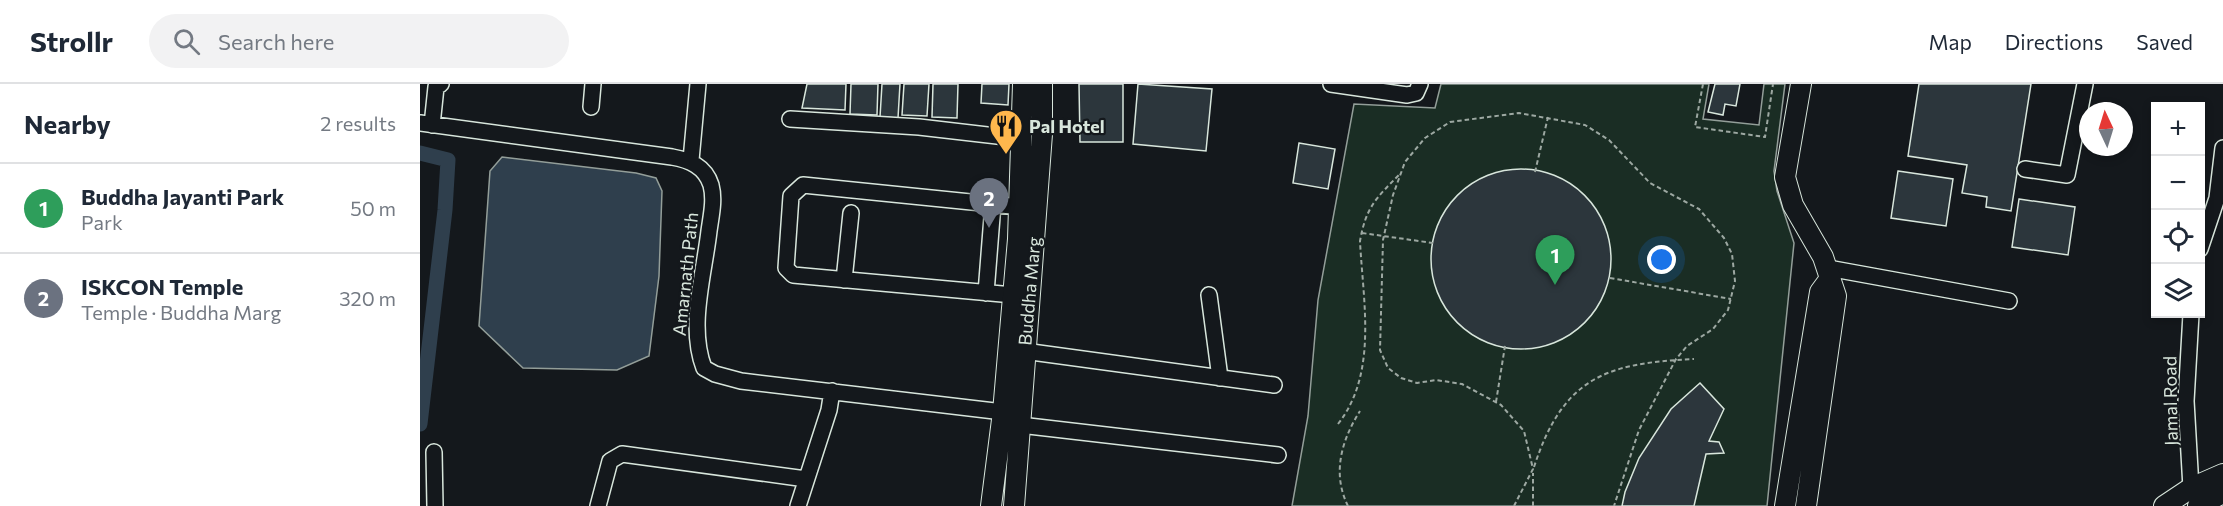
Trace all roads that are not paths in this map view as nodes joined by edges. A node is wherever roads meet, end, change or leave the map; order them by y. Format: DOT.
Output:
graph roads {
  1 [pos="441,84"];
  2 [pos="593,84"];
  3 [pos="698,84"];
  4 [pos="1023,84"];
  5 [pos="1042,84"];
  6 [pos="1331,84"];
  7 [pos="1420,84"];
  8 [pos="1801,84"];
  9 [pos="2085,84"];
  10 [pos="591,107"];
  11 [pos="790,119"];
  12 [pos="426,124"];
  13 [pos="1022,139"];
  14 [pos="2223,148"];
  15 [pos="691,160"];
  16 [pos="2025,169"];
  17 [pos="2220,199"];
  18 [pos="993,204"];
  19 [pos="1020,207"];
  20 [pos="851,213"];
  21 [pos="2205,236"];
  22 [pos="990,249"];
  23 [pos="1017,251"];
  24 [pos="1830,272"];
  25 [pos="844,280"];
  26 [pos="986,293"];
  27 [pos="1209,294"];
  28 [pos="1013,295"];
  29 [pos="2009,301"];
  30 [pos="2191,318"];
  31 [pos="1024,351"];
  32 [pos="1220,378"];
  33 [pos="1274,385"];
  34 [pos="832,392"];
  35 [pos="1004,412"];
  36 [pos="1020,425"];
  37 [pos="434,452"];
  38 [pos="1278,455"];
  39 [pos="2223,474"];
  40 [pos="807,479"];
  41 [pos="2223,493"];
  42 [pos="2194,497"];
  43 [pos="1004,502"];
  44 [pos="435,506"];
  45 [pos="598,506"];
  46 [pos="798,506"];
  47 [pos="1785,506"];
  48 [pos="1806,506"];
  49 [pos="2164,506"];
  1 -- 12 [label="street"];
  2 -- 10 [label="street"];
  3 -- 15 [label="street"];
  4 -- 13 [label="main road, Buddha Marg"];
  5 -- 31 [label="main road, Buddha Marg"];
  6 -- 7 [label="street"];
  8 -- 24 [label="main road"];
  9 -- 16 [label="street"];
  11 -- 13 [label="street"];
  12 -- 15 [label="street"];
  13 -- 19 [label="main road, Buddha Marg"];
  14 -- 17 [label="street"];
  15 -- 34 [label="street, Amarnath Path"];
  17 -- 21 [label="street"];
  18 -- 19 [label="street"];
  18 -- 22 [label="street"];
  18 -- 25 [label="street"];
  19 -- 23 [label="main road, Buddha Marg"];
  20 -- 25 [label="street"];
  22 -- 23 [label="street"];
  22 -- 26 [label="street"];
  23 -- 28 [label="main road, Buddha Marg"];
  24 -- 29 [label="street"];
  24 -- 47 [label="main road"];
  24 -- 48 [label="main road"];
  25 -- 26 [label="street"];
  26 -- 28 [label="street"];
  27 -- 32 [label="street"];
  28 -- 35 [label="main road, Buddha Marg"];
  30 -- 42 [label="street, Jamal Road"];
  31 -- 32 [label="street"];
  31 -- 36 [label="main road, Buddha Marg"];
  32 -- 33 [label="street"];
  34 -- 35 [label="street, Amarnath Path"];
  34 -- 40 [label="street"];
  35 -- 43 [label="main road, Buddha Marg"];
  36 -- 38 [label="street"];
  36 -- 43 [label="main road, Buddha Marg"];
  37 -- 44 [label="street"];
  39 -- 42 [label="main road"];
  40 -- 45 [label="street"];
  40 -- 46 [label="street"];
  41 -- 42 [label="main road"];
  42 -- 49 [label="main road"];
}
